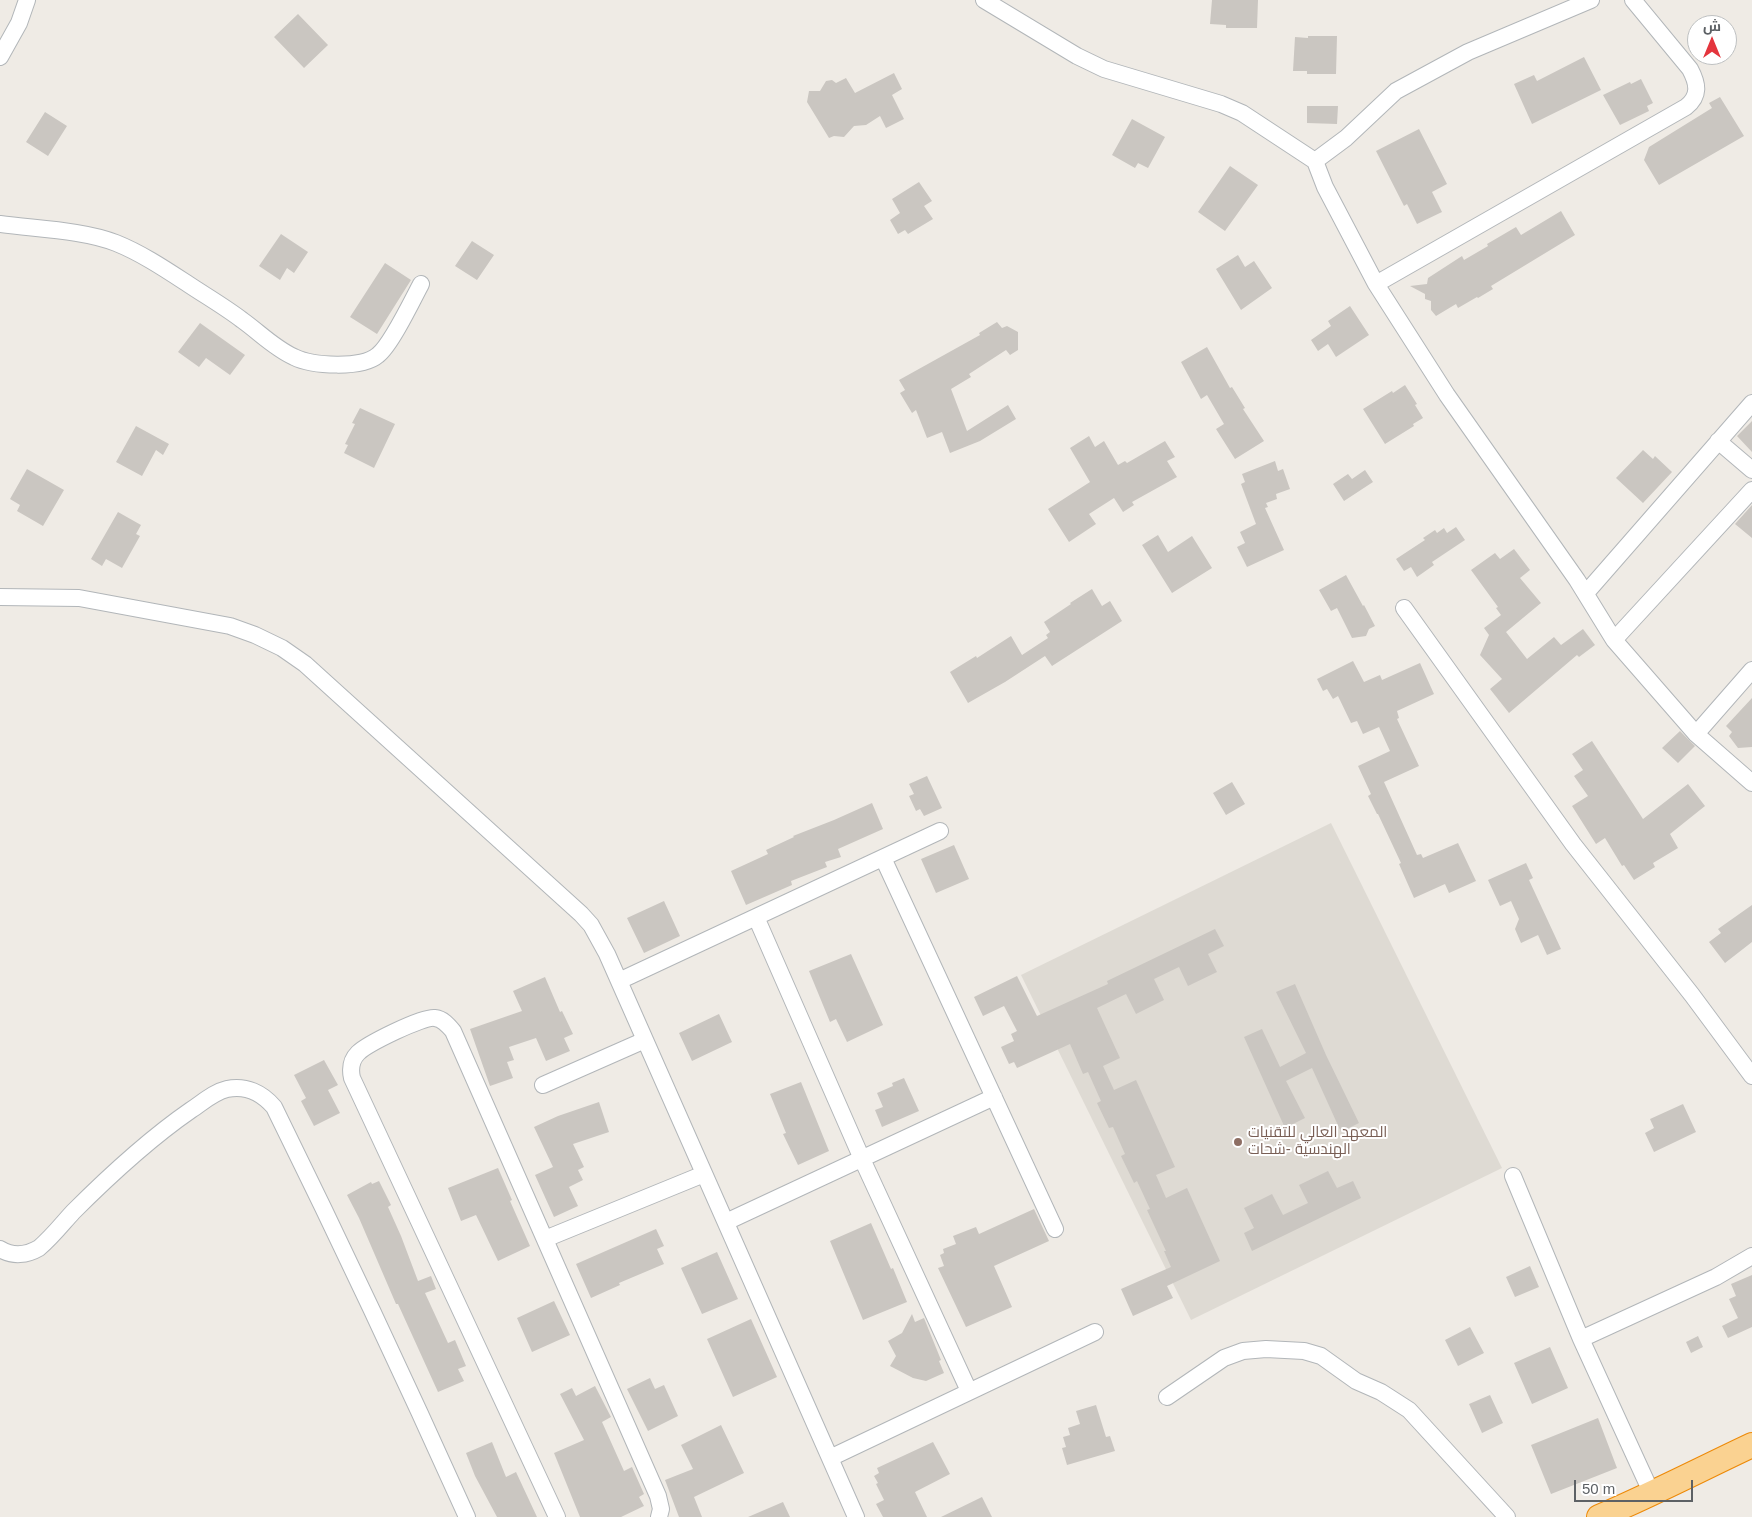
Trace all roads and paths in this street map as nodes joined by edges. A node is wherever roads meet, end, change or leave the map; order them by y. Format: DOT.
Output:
graph roads {
  1 [pos="27,0"];
  2 [pos="984,0"];
  3 [pos="1591,0"];
  4 [pos="1633,0"];
  5 [pos="0,57"];
  6 [pos="1315,161"];
  7 [pos="0,224"];
  8 [pos="421,284"];
  9 [pos="1376,284"];
  10 [pos="1752,403"];
  11 [pos="1718,441"];
  12 [pos="1752,470"];
  13 [pos="1752,490"];
  14 [pos="1586,594"];
  15 [pos="0,597"];
  16 [pos="1404,608"];
  17 [pos="1614,640"];
  18 [pos="1752,670"];
  19 [pos="1696,734"];
  20 [pos="1752,783"];
  21 [pos="940,831"];
  22 [pos="883,858"];
  23 [pos="756,917"];
  24 [pos="619,981"];
  25 [pos="645,1040"];
  26 [pos="1752,1076"];
  27 [pos="543,1085"];
  28 [pos="994,1097"];
  29 [pos="862,1159"];
  30 [pos="704,1174"];
  31 [pos="1513,1176"];
  32 [pos="726,1222"];
  33 [pos="1055,1229"];
  34 [pos="545,1239"];
  35 [pos="0,1249"];
  36 [pos="1752,1256"];
  37 [pos="1095,1332"];
  38 [pos="1581,1339"];
  39 [pos="970,1392"];
  40 [pos="1167,1397"];
  41 [pos="1752,1445"];
  42 [pos="830,1458"];
  43 [pos="1652,1494"];
  44 [pos="467,1517"];
  45 [pos="557,1517"];
  46 [pos="659,1517"];
  47 [pos="856,1517"];
  48 [pos="1507,1517"];
  49 [pos="1599,1517"];
  1 -- 5 [label="street"];
  2 -- 6 [label="street"];
  3 -- 6 [label="street"];
  4 -- 9 [label="street"];
  6 -- 9 [label="street"];
  7 -- 8 [label="street"];
  9 -- 14 [label="street"];
  10 -- 11 [label="street"];
  11 -- 12 [label="street"];
  11 -- 14 [label="street"];
  13 -- 17 [label="street"];
  14 -- 17 [label="street"];
  15 -- 24 [label="street"];
  16 -- 26 [label="street"];
  17 -- 19 [label="street"];
  18 -- 19 [label="street"];
  19 -- 20 [label="street"];
  21 -- 22 [label="street"];
  22 -- 23 [label="street"];
  22 -- 28 [label="street"];
  23 -- 24 [label="street"];
  23 -- 29 [label="street"];
  24 -- 25 [label="street"];
  25 -- 27 [label="street"];
  25 -- 30 [label="street"];
  28 -- 29 [label="street"];
  28 -- 33 [label="street"];
  29 -- 32 [label="street"];
  29 -- 39 [label="street"];
  30 -- 32 [label="street"];
  30 -- 34 [label="street"];
  31 -- 38 [label="street"];
  32 -- 42 [label="street"];
  34 -- 45 [label="street"];
  34 -- 46 [label="street"];
  35 -- 44 [label="street"];
  36 -- 38 [label="street"];
  37 -- 39 [label="street"];
  38 -- 43 [label="street"];
  39 -- 42 [label="street"];
  40 -- 48 [label="street"];
  41 -- 43 [label="highway"];
  42 -- 47 [label="street"];
  43 -- 49 [label="highway"];
}
